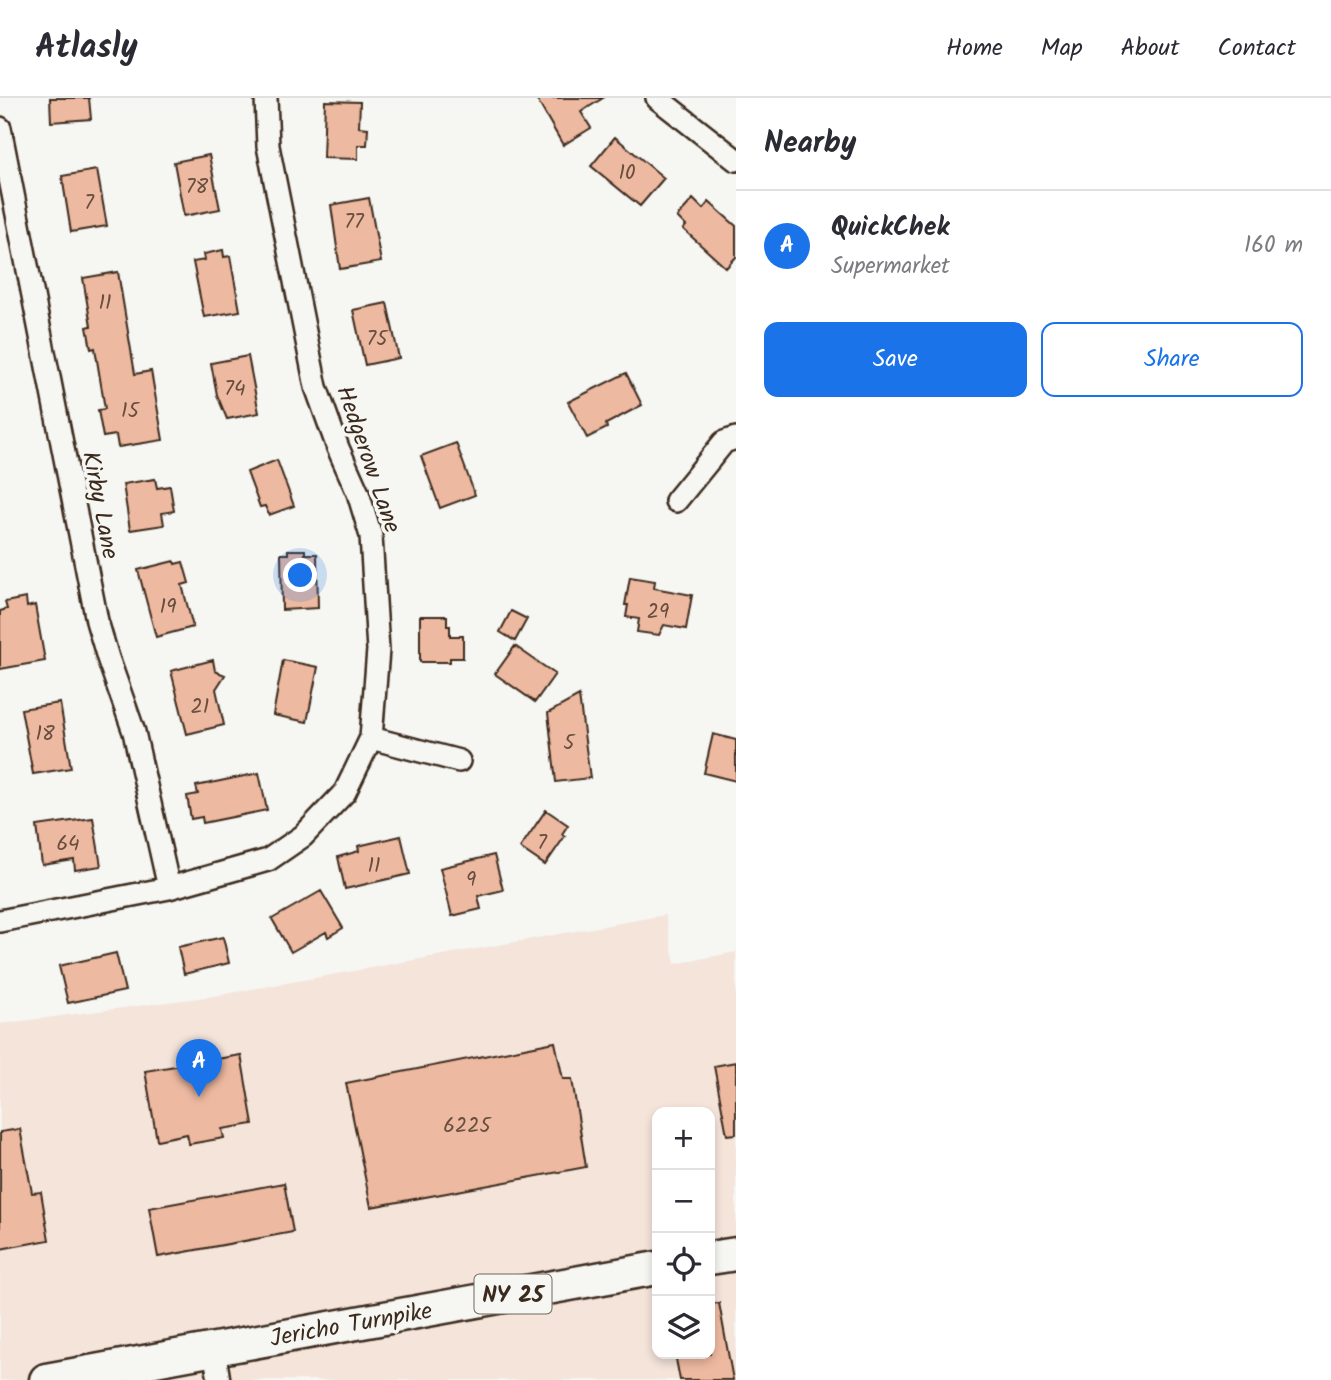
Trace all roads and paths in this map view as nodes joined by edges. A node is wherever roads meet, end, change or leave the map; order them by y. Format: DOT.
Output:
graph roads {
  1 [pos="266,98"];
  2 [pos="663,100"];
  3 [pos="0,128"];
  4 [pos="736,160"];
  5 [pos="736,438"];
  6 [pos="676,501"];
  7 [pos="371,738"];
  8 [pos="459,761"];
  9 [pos="169,888"];
  10 [pos="0,921"];
  11 [pos="736,1254"];
  12 [pos="715,1257"];
  13 [pos="652,1269"];
  14 [pos="214,1349"];
  15 [pos="46,1380"];
  16 [pos="219,1380"];
  1 -- 7 [label="street, Hedgerow Lane"];
  2 -- 4 [label="street"];
  3 -- 9 [label="street, Kirby Lane"];
  5 -- 6 [label="street"];
  7 -- 8 [label="street"];
  7 -- 9 [label="street, Hedgerow Lane"];
  9 -- 10 [label="street, Hedgerow Lane"];
  11 -- 12 [label="main road"];
  13 -- 14 [label="main road, Jericho Turnpike / NY 25"];
  14 -- 15 [label="main road, Jericho Turnpike / NY 25"];
  14 -- 16 [label="street"];
}
